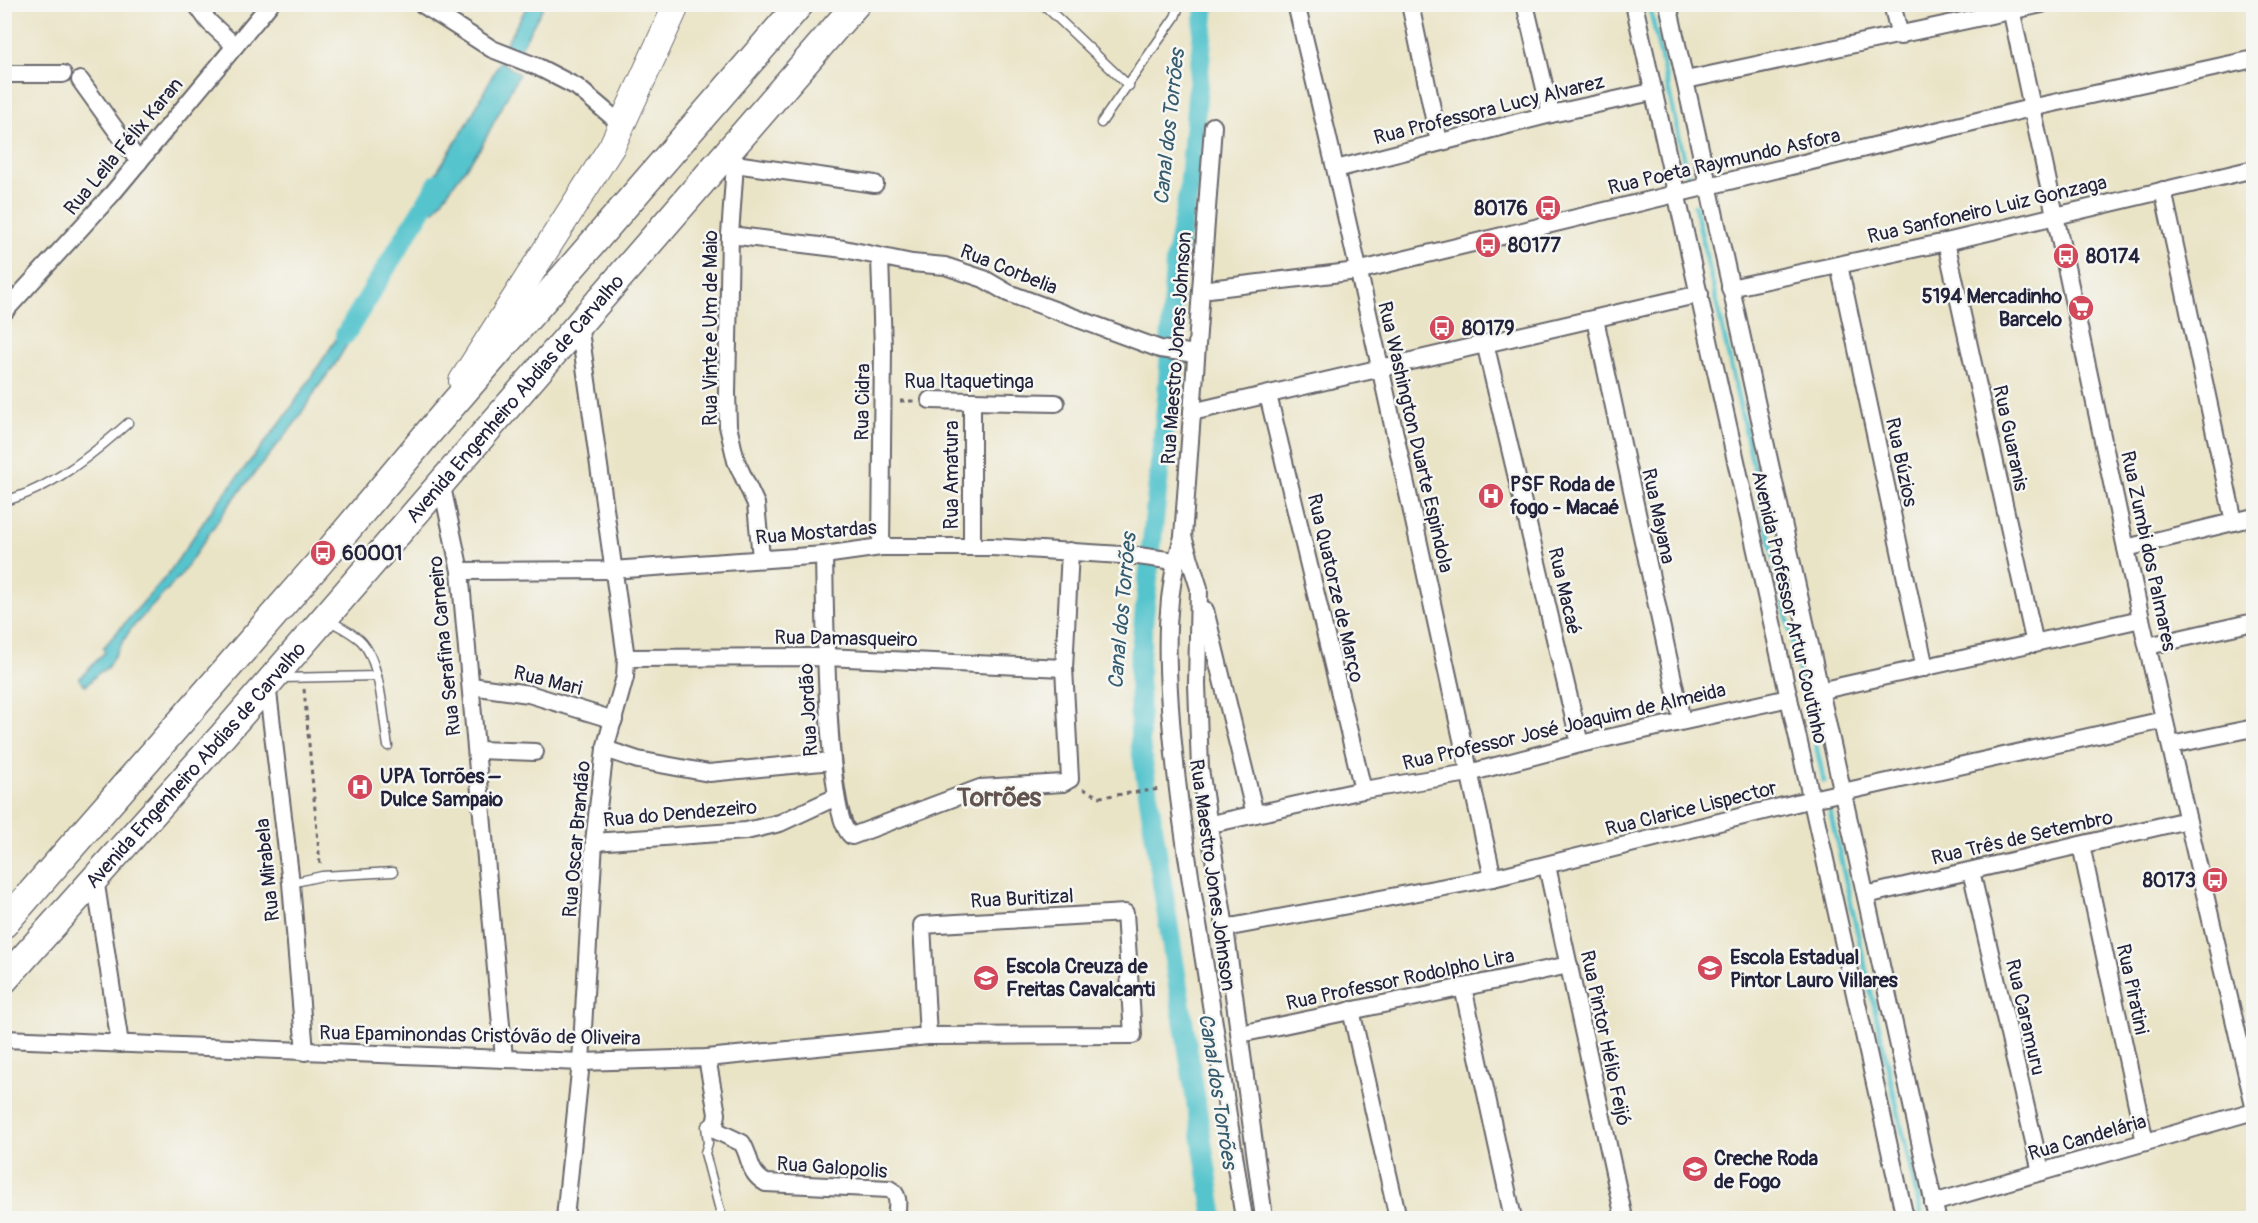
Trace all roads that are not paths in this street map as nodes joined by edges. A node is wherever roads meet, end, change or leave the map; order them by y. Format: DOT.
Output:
graph roads {
  1 [pos="196,4"];
  2 [pos="270,4"];
  3 [pos="422,4"];
  4 [pos="677,4"];
  5 [pos="800,4"];
  6 [pos="856,4"];
  7 [pos="1043,4"];
  8 [pos="1180,4"];
  9 [pos="1296,4"];
  10 [pos="1410,4"];
  11 [pos="1525,4"];
  12 [pos="1634,4"];
  13 [pos="1668,4"];
  14 [pos="1892,4"];
  15 [pos="2042,4"];
  16 [pos="2011,8"];
  17 [pos="1900,36"];
  18 [pos="235,46"];
  19 [pos="2253,59"];
  20 [pos="4,74"];
  21 [pos="63,74"];
  22 [pos="80,80"];
  23 [pos="1686,80"];
  24 [pos="1129,86"];
  25 [pos="1652,92"];
  26 [pos="2031,108"];
  27 [pos="1551,114"];
  28 [pos="1101,123"];
  29 [pos="622,125"];
  30 [pos="1213,126"];
  31 [pos="1439,142"];
  32 [pos="728,161"];
  33 [pos="139,162"];
  34 [pos="1336,169"];
  35 [pos="2253,169"];
  36 [pos="875,184"];
  37 [pos="1708,187"];
  38 [pos="2163,190"];
  39 [pos="1677,194"];
  40 [pos="2054,216"];
  41 [pos="730,235"];
  42 [pos="1946,242"];
  43 [pos="880,257"];
  44 [pos="1839,265"];
  45 [pos="1357,271"];
  46 [pos="1730,288"];
  47 [pos="1201,290"];
  48 [pos="1700,294"];
  49 [pos="4,312"];
  50 [pos="1595,319"];
  51 [pos="579,324"];
  52 [pos="1485,343"];
  53 [pos="1196,354"];
  54 [pos="1379,368"];
  55 [pos="1268,395"];
  56 [pos="930,400"];
  57 [pos="972,402"];
  58 [pos="1056,403"];
  59 [pos="1192,412"];
  60 [pos="128,423"];
  61 [pos="429,432"];
  62 [pos="441,482"];
  63 [pos="4,501"];
  64 [pos="2253,517"];
  65 [pos="2234,522"];
  66 [pos="1183,537"];
  67 [pos="881,547"];
  68 [pos="972,547"];
  69 [pos="2126,548"];
  70 [pos="1070,551"];
  71 [pos="824,555"];
  72 [pos="762,558"];
  73 [pos="1167,559"];
  74 [pos="612,570"];
  75 [pos="460,571"];
  76 [pos="1199,588"];
  77 [pos="324,618"];
  78 [pos="2141,619"];
  79 [pos="2253,622"];
  80 [pos="2035,644"];
  81 [pos="2148,646"];
  82 [pos="826,657"];
  83 [pos="626,658"];
  84 [pos="1064,668"];
  85 [pos="1925,668"];
  86 [pos="377,676"];
  87 [pos="270,681"];
  88 [pos="471,686"];
  89 [pos="1819,691"];
  90 [pos="1789,698"];
  91 [pos="614,720"];
  92 [pos="2164,720"];
  93 [pos="1682,721"];
  94 [pos="2253,728"];
  95 [pos="1580,744"];
  96 [pos="2170,745"];
  97 [pos="388,746"];
  98 [pos="605,749"];
  99 [pos="477,750"];
  100 [pos="535,752"];
  101 [pos="832,761"];
  102 [pos="1469,772"];
  103 [pos="1363,790"];
  104 [pos="1842,793"];
  105 [pos="836,797"];
  106 [pos="1812,799"];
  107 [pos="1255,814"];
  108 [pos="2187,820"];
  109 [pos="1207,825"];
  110 [pos="594,842"];
  111 [pos="2081,845"];
  112 [pos="1547,866"];
  113 [pos="1971,871"];
  114 [pos="393,872"];
  115 [pos="95,878"];
  116 [pos="1493,878"];
  117 [pos="291,883"];
  118 [pos="1866,895"];
  119 [pos="4,924"];
  120 [pos="1225,928"];
  121 [pos="1569,965"];
  122 [pos="4,980"];
  123 [pos="1464,987"];
  124 [pos="1351,1010"];
  125 [pos="1240,1034"];
  126 [pos="1133,1035"];
  127 [pos="928,1036"];
  128 [pos="4,1039"];
  129 [pos="120,1044"];
  130 [pos="305,1052"];
  131 [pos="504,1058"];
  132 [pos="707,1058"];
  133 [pos="581,1062"];
  134 [pos="2253,1105"];
  135 [pos="2253,1111"];
  136 [pos="717,1114"];
  137 [pos="2145,1142"];
  138 [pos="2041,1172"];
  139 [pos="1935,1211"];
  140 [pos="565,1218"];
  141 [pos="722,1218"];
  142 [pos="896,1218"];
  143 [pos="1244,1218"];
  144 [pos="1264,1218"];
  145 [pos="1398,1218"];
  146 [pos="1513,1218"];
  147 [pos="1624,1218"];
  148 [pos="1905,1218"];
  1 -- 18 [label="street"];
  2 -- 18 [label="street, Rua Leila Félix Karan"];
  3 -- 29 [label="street"];
  4 -- 29 [label="main road"];
  5 -- 61 [label="highway, Avenida Engenheiro Abdias de Carvalho"];
  6 -- 32 [label="highway, Avenida Engenheiro Abdias de Carvalho"];
  7 -- 24 [label="lane"];
  8 -- 24 [label="lane"];
  9 -- 34 [label="street, Rua Washington Duarte Espindola"];
  10 -- 31 [label="street"];
  11 -- 27 [label="street"];
  12 -- 25 [label="street, Avenida Professor Artur Coutinho"];
  13 -- 23 [label="street, Avenida Professor Artur Coutinho"];
  14 -- 17 [label="street"];
  15 -- 16 [label="street"];
  16 -- 17 [label="street"];
  16 -- 26 [label="street, Rua Zumbi dos Palmares"];
  17 -- 23 [label="street"];
  18 -- 33 [label="street, Rua Leila Félix Karan"];
  19 -- 26 [label="street, Rua Poeta Raymundo Asfora"];
  20 -- 21 [label="street"];
  22 -- 33 [label="street"];
  23 -- 37 [label="street, Avenida Professor Artur Coutinho"];
  24 -- 28 [label="lane"];
  25 -- 27 [label="street, Rua Professora Lucy Alvarez"];
  25 -- 39 [label="street, Avenida Professor Artur Coutinho"];
  26 -- 37 [label="street, Rua Poeta Raymundo Asfora"];
  26 -- 40 [label="street, Rua Zumbi dos Palmares"];
  27 -- 31 [label="street, Rua Professora Lucy Alvarez"];
  29 -- 61 [label="main road"];
  30 -- 47 [label="street, Rua Maestro Jones Johnson"];
  31 -- 34 [label="street, Rua Professora Lucy Alvarez"];
  32 -- 36 [label="street"];
  32 -- 41 [label="street, Rua Vinte e Um de Maio"];
  32 -- 51 [label="highway, Avenida Engenheiro Abdias de Carvalho"];
  33 -- 49 [label="street, Rua Leila Félix Karan"];
  34 -- 45 [label="street, Rua Washington Duarte Espindola"];
  35 -- 38 [label="street, Rua Sanfoneiro Luiz Gonzaga"];
  37 -- 39 [label="street, Rua Poeta Raymundo Asfora"];
  37 -- 46 [label="street, Avenida Professor Artur Coutinho"];
  38 -- 40 [label="street, Rua Sanfoneiro Luiz Gonzaga"];
  38 -- 65 [label="street"];
  39 -- 45 [label="street, Rua Poeta Raymundo Asfora"];
  39 -- 48 [label="street, Avenida Professor Artur Coutinho"];
  40 -- 42 [label="street, Rua Sanfoneiro Luiz Gonzaga"];
  40 -- 69 [label="street, Rua Zumbi dos Palmares"];
  41 -- 43 [label="street, Rua Corbelia"];
  41 -- 72 [label="street, Rua Vinte e Um de Maio"];
  42 -- 44 [label="street, Rua Sanfoneiro Luiz Gonzaga"];
  42 -- 80 [label="street, Rua Guaranis"];
  43 -- 53 [label="street, Rua Corbelia"];
  43 -- 67 [label="street, Rua Cidra"];
  44 -- 46 [label="street, Rua Sanfoneiro Luiz Gonzaga"];
  44 -- 85 [label="street, Rua Búzios"];
  45 -- 47 [label="street, Rua Poeta Raymundo Asfora"];
  45 -- 54 [label="street, Rua Washington Duarte Espindola"];
  46 -- 89 [label="street, Avenida Professor Artur Coutinho"];
  47 -- 53 [label="street, Rua Maestro Jones Johnson"];
  48 -- 50 [label="street"];
  48 -- 90 [label="street, Avenida Professor Artur Coutinho"];
  50 -- 52 [label="street"];
  50 -- 93 [label="street, Rua Mayana"];
  51 -- 62 [label="highway, Avenida Engenheiro Abdias de Carvalho"];
  51 -- 74 [label="street, Rua Oscar Brandão"];
  52 -- 54 [label="street"];
  52 -- 95 [label="street, Rua Macaé"];
  53 -- 59 [label="street, Rua Maestro Jones Johnson"];
  54 -- 55 [label="street"];
  54 -- 102 [label="street, Rua Washington Duarte Espindola"];
  55 -- 59 [label="street"];
  55 -- 103 [label="street, Rua Quatorze de Março"];
  56 -- 57 [label="street, Rua Itaquetinga"];
  57 -- 58 [label="street, Rua Itaquetinga"];
  57 -- 68 [label="street, Rua Amatura"];
  59 -- 66 [label="street, Rua Maestro Jones Johnson"];
  60 -- 63 [label="lane"];
  61 -- 119 [label="highway, Avenida Engenheiro Abdias de Carvalho"];
  62 -- 75 [label="street, Rua Serafina Carneiro"];
  62 -- 77 [label="highway, Avenida Engenheiro Abdias de Carvalho"];
  64 -- 65 [label="street"];
  65 -- 69 [label="street"];
  66 -- 73 [label="street, Rua Maestro Jones Johnson"];
  66 -- 76 [label="street, Rua Maestro Jones Johnson"];
  67 -- 68 [label="street, Rua Mostardas"];
  67 -- 71 [label="street, Rua Mostardas"];
  68 -- 70 [label="street, Rua Mostardas"];
  69 -- 78 [label="street, Rua Zumbi dos Palmares"];
  70 -- 73 [label="street, Rua Mostardas"];
  70 -- 84 [label="street"];
  71 -- 72 [label="street, Rua Mostardas"];
  71 -- 82 [label="street, Rua Jordão"];
  72 -- 74 [label="street, Rua Mostardas"];
  73 -- 143 [label="street, Rua Maestro Jones Johnson"];
  74 -- 75 [label="street, Rua Mostardas"];
  74 -- 83 [label="street, Rua Oscar Brandão"];
  75 -- 88 [label="street, Rua Serafina Carneiro"];
  76 -- 107 [label="street"];
  76 -- 109 [label="street, Rua Maestro Jones Johnson"];
  77 -- 86 [label="lane"];
  77 -- 87 [label="highway, Avenida Engenheiro Abdias de Carvalho"];
  78 -- 80 [label="street"];
  78 -- 81 [label="street, Rua Zumbi dos Palmares"];
  79 -- 81 [label="street"];
  80 -- 85 [label="street"];
  81 -- 92 [label="street, Rua Zumbi dos Palmares"];
  82 -- 83 [label="street, Rua Damasqueiro"];
  82 -- 84 [label="street, Rua Damasqueiro"];
  82 -- 101 [label="street, Rua Jordão"];
  83 -- 91 [label="street, Rua Oscar Brandão"];
  84 -- 105 [label="street, Rua Jordão"];
  85 -- 89 [label="street"];
  86 -- 87 [label="lane"];
  86 -- 97 [label="lane"];
  87 -- 115 [label="highway, Avenida Engenheiro Abdias de Carvalho"];
  87 -- 117 [label="street, Rua Mirabela"];
  88 -- 91 [label="street, Rua Mari"];
  88 -- 99 [label="street, Rua Serafina Carneiro"];
  89 -- 104 [label="street, Avenida Professor Artur Coutinho"];
  90 -- 93 [label="street, Rua Professor José Joaquim de Almeida"];
  90 -- 106 [label="street, Avenida Professor Artur Coutinho"];
  91 -- 98 [label="street, Rua Oscar Brandão"];
  92 -- 96 [label="street, Rua Zumbi dos Palmares"];
  92 -- 104 [label="street, Rua Clarice Lispector"];
  93 -- 95 [label="street, Rua Professor José Joaquim de Almeida"];
  94 -- 96 [label="street"];
  95 -- 102 [label="street, Rua Professor José Joaquim de Almeida"];
  96 -- 108 [label="street, Rua Zumbi dos Palmares"];
  98 -- 101 [label="street"];
  98 -- 110 [label="street, Rua Oscar Brandão"];
  99 -- 100 [label="street"];
  99 -- 131 [label="street, Rua Serafina Carneiro"];
  101 -- 105 [label="street, Rua Jordão"];
  102 -- 103 [label="street, Rua Professor José Joaquim de Almeida"];
  102 -- 116 [label="street, Rua Washington Duarte Espindola"];
  103 -- 107 [label="street, Rua Professor José Joaquim de Almeida"];
  104 -- 106 [label="street, Rua Clarice Lispector"];
  104 -- 118 [label="street, Avenida Professor Artur Coutinho"];
  105 -- 110 [label="street, Rua do Dendezeiro"];
  106 -- 112 [label="street, Rua Clarice Lispector"];
  106 -- 148 [label="street, Avenida Professor Artur Coutinho"];
  107 -- 109 [label="street, Rua Professor José Joaquim de Almeida"];
  108 -- 111 [label="street, Rua Três de Setembro"];
  108 -- 134 [label="street, Rua Zumbi dos Palmares"];
  109 -- 120 [label="street, Rua Maestro Jones Johnson"];
  110 -- 133 [label="street, Rua Oscar Brandão"];
  111 -- 113 [label="street, Rua Três de Setembro"];
  111 -- 137 [label="street, Rua Piratini"];
  112 -- 116 [label="street, Rua Clarice Lispector"];
  112 -- 121 [label="street, Rua Pintor Hélio Feijó"];
  113 -- 118 [label="street, Rua Três de Setembro"];
  113 -- 138 [label="street, Rua Caramuru"];
  114 -- 117 [label="lane"];
  115 -- 122 [label="highway, Avenida Engenheiro Abdias de Carvalho"];
  115 -- 129 [label="street"];
  116 -- 120 [label="street, Rua Clarice Lispector"];
  117 -- 130 [label="street, Rua Mirabela"];
  118 -- 139 [label="street, Avenida Professor Artur Coutinho"];
  120 -- 125 [label="street, Rua Maestro Jones Johnson"];
  121 -- 123 [label="street, Rua Professor Rodolpho Lira"];
  121 -- 147 [label="street, Rua Pintor Hélio Feijó"];
  123 -- 124 [label="street, Rua Professor Rodolpho Lira"];
  123 -- 146 [label="street"];
  124 -- 125 [label="street, Rua Professor Rodolpho Lira"];
  124 -- 145 [label="street"];
  125 -- 144 [label="street, Rua Maestro Jones Johnson"];
  126 -- 127 [label="street, Rua Epaminondas Cristóvão de Oliveira"];
  126 -- 127 [label="street, Rua Buritizal"];
  127 -- 132 [label="street, Rua Epaminondas Cristóvão de Oliveira"];
  128 -- 129 [label="street, Rua Epaminondas Cristóvão de Oliveira"];
  129 -- 130 [label="street, Rua Epaminondas Cristóvão de Oliveira"];
  130 -- 131 [label="street, Rua Epaminondas Cristóvão de Oliveira"];
  131 -- 133 [label="street, Rua Epaminondas Cristóvão de Oliveira"];
  132 -- 133 [label="street, Rua Epaminondas Cristóvão de Oliveira"];
  132 -- 136 [label="street, Rua Galopolis"];
  133 -- 140 [label="street, Rua Oscar Brandão"];
  135 -- 137 [label="street, Rua Candelária"];
  136 -- 141 [label="lane"];
  136 -- 142 [label="street, Rua Galopolis"];
  137 -- 138 [label="street, Rua Candelária"];
  138 -- 139 [label="street, Rua Candelária"];
}
